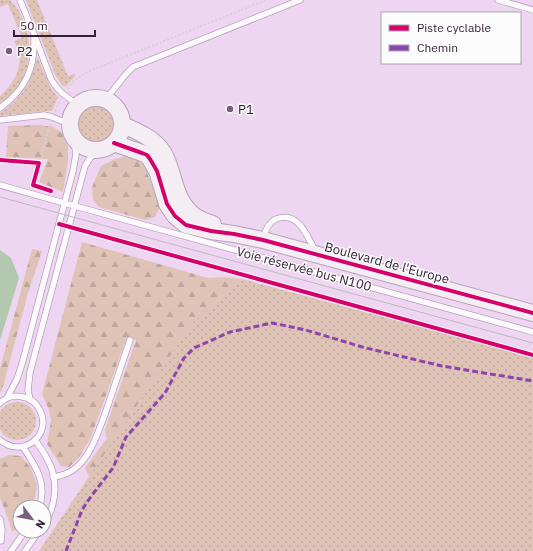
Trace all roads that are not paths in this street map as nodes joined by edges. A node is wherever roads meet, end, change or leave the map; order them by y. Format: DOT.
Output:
graph roads {
  1 [pos="16,0"];
  2 [pos="20,0"];
  3 [pos="300,0"];
  4 [pos="498,0"];
  5 [pos="24,10"];
  6 [pos="533,10"];
  7 [pos="34,34"];
  8 [pos="106,99"];
  9 [pos="78,105"];
  10 [pos="0,108"];
  11 [pos="0,120"];
  12 [pos="69,124"];
  13 [pos="123,125"];
  14 [pos="74,140"];
  15 [pos="114,143"];
  16 [pos="98,150"];
  17 [pos="0,185"];
  18 [pos="14,189"];
  19 [pos="0,190"];
  20 [pos="64,203"];
  21 [pos="74,206"];
  22 [pos="234,234"];
  23 [pos="263,240"];
  24 [pos="318,254"];
  25 [pos="533,313"];
  26 [pos="533,332"];
  27 [pos="130,340"];
  28 [pos="7,398"];
  29 [pos="30,400"];
  30 [pos="0,402"];
  31 [pos="35,440"];
  32 [pos="1,444"];
  33 [pos="23,447"];
  34 [pos="53,477"];
  35 [pos="41,499"];
  36 [pos="52,507"];
  37 [pos="0,519"];
  38 [pos="19,539"];
  39 [pos="33,539"];
  40 [pos="0,541"];
  41 [pos="11,551"];
  42 [pos="25,551"];
  1 -- 5 [label="lane"];
  2 -- 5 [label="lane"];
  3 -- 8 [label="lane"];
  4 -- 6 [label="lane"];
  5 -- 7 [label="lane"];
  7 -- 9 [label="lane"];
  7 -- 10 [label="lane"];
  8 -- 9 [label="street"];
  8 -- 13 [label="street"];
  9 -- 12 [label="street"];
  11 -- 12 [label="lane"];
  12 -- 14 [label="street"];
  13 -- 15 [label="street"];
  13 -- 22 [label="street"];
  14 -- 16 [label="street"];
  14 -- 20 [label="lane"];
  15 -- 16 [label="street"];
  15 -- 22 [label="street"];
  16 -- 21 [label="lane"];
  17 -- 18 [label="lane, Voie réservée bus N100"];
  18 -- 19 [label="lane"];
  18 -- 20 [label="lane, Voie réservée bus N100"];
  20 -- 21 [label="lane, Voie réservée bus N100"];
  20 -- 28 [label="lane"];
  21 -- 26 [label="lane, Voie réservée bus N100"];
  21 -- 29 [label="lane"];
  22 -- 23 [label="street, Boulevard de l'Europe"];
  23 -- 24 [label="street, Boulevard de l'Europe"];
  23 -- 24 [label="lane, Boulevard de l'Europe"];
  24 -- 25 [label="street, Boulevard de l'Europe"];
  27 -- 34 [label="lane"];
  28 -- 29 [label="lane"];
  28 -- 30 [label="lane"];
  29 -- 31 [label="lane"];
  31 -- 33 [label="lane"];
  31 -- 34 [label="lane"];
  32 -- 33 [label="lane"];
  33 -- 35 [label="lane"];
  34 -- 36 [label="lane"];
  37 -- 40 [label="lane"];
  38 -- 41 [label="lane"];
  39 -- 42 [label="lane"];
}
